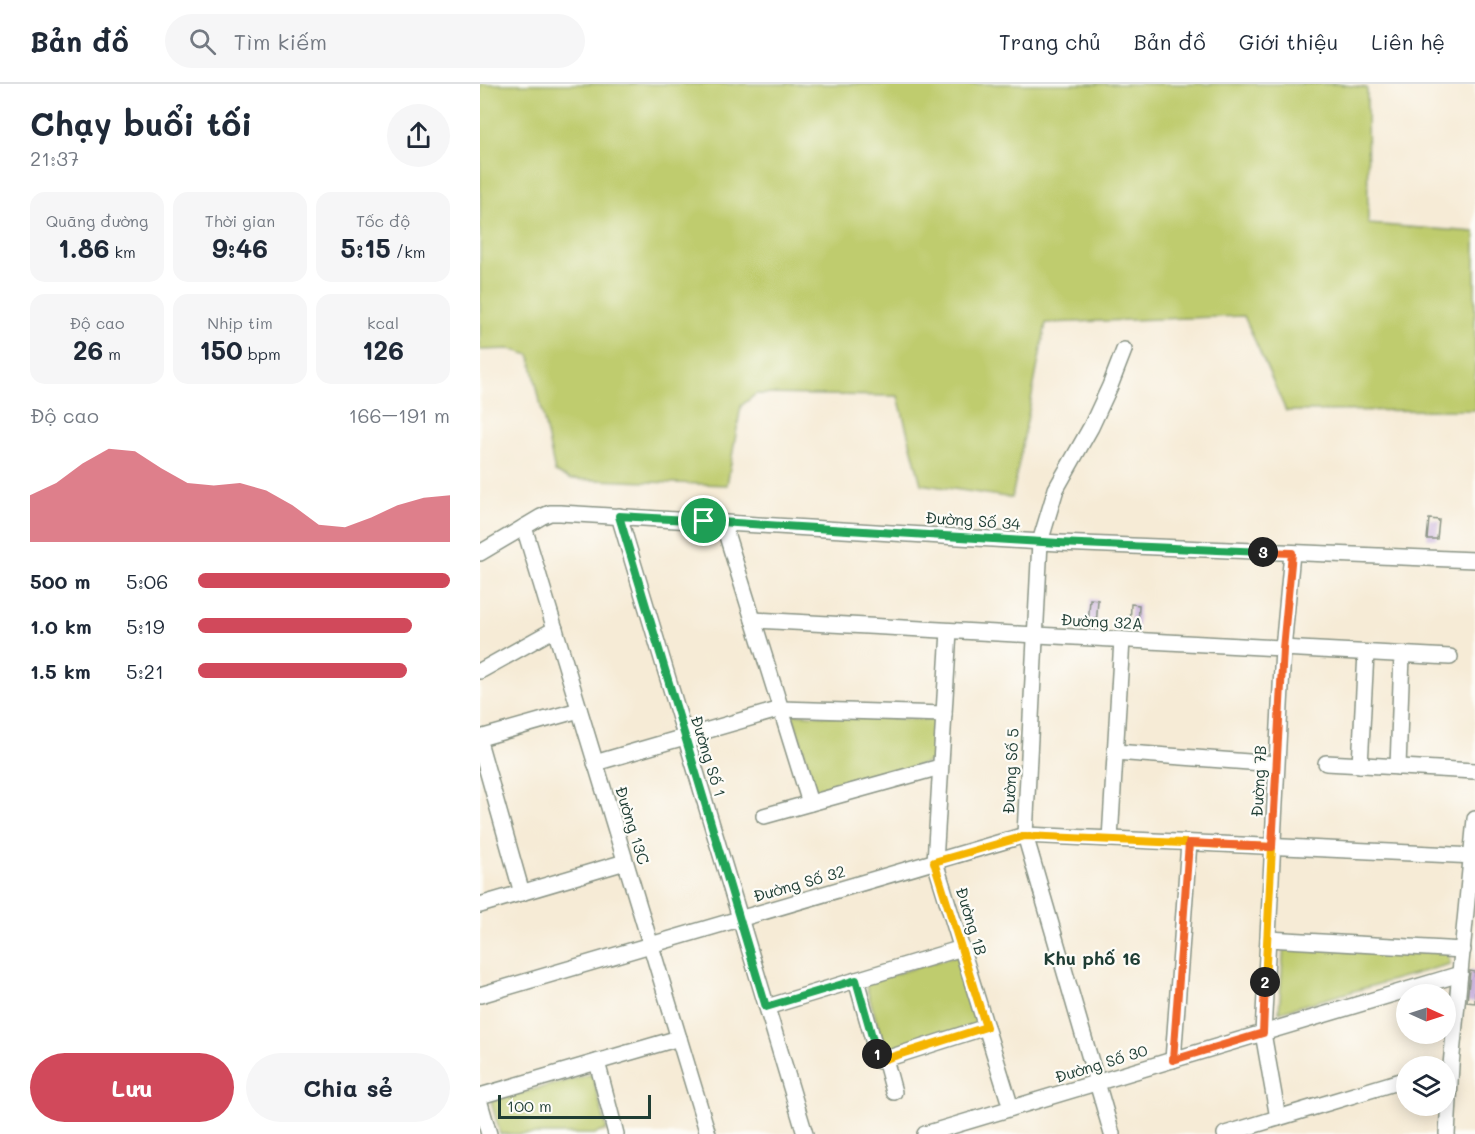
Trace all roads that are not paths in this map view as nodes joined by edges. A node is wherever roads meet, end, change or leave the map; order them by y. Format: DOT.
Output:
graph roads {
  1 [pos="1124,350"];
  2 [pos="619,516"];
  3 [pos="723,523"];
  4 [pos="524,527"];
  5 [pos="1040,542"];
  6 [pos="480,553"];
  7 [pos="1292,553"];
  8 [pos="1475,560"];
  9 [pos="753,620"];
  10 [pos="555,630"];
  11 [pos="949,631"];
  12 [pos="1035,635"];
  13 [pos="1122,640"];
  14 [pos="1283,649"];
  15 [pos="1366,653"];
  16 [pos="1402,655"];
  17 [pos="1450,657"];
  18 [pos="480,670"];
  19 [pos="781,708"];
  20 [pos="579,710"];
  21 [pos="944,714"];
  22 [pos="684,736"];
  23 [pos="480,738"];
  24 [pos="480,745"];
  25 [pos="1115,752"];
  26 [pos="596,763"];
  27 [pos="1326,763"];
  28 [pos="1276,764"];
  29 [pos="1360,765"];
  30 [pos="940,767"];
  31 [pos="1398,767"];
  32 [pos="1475,771"];
  33 [pos="810,803"];
  34 [pos="764,816"];
  35 [pos="1475,819"];
  36 [pos="1025,836"];
  37 [pos="1110,839"];
  38 [pos="1189,843"];
  39 [pos="1272,847"];
  40 [pos="1473,856"];
  41 [pos="625,862"];
  42 [pos="934,862"];
  43 [pos="522,893"];
  44 [pos="480,905"];
  45 [pos="740,919"];
  46 [pos="1268,939"];
  47 [pos="650,945"];
  48 [pos="962,948"];
  49 [pos="1463,950"];
  50 [pos="1460,974"];
  51 [pos="856,980"];
  52 [pos="480,995"];
  53 [pos="766,1007"];
  54 [pos="986,1027"];
  55 [pos="1263,1033"];
  56 [pos="679,1038"];
  57 [pos="1450,1056"];
  58 [pos="885,1059"];
  59 [pos="1173,1060"];
  60 [pos="597,1062"];
  61 [pos="1396,1082"];
  62 [pos="1097,1083"];
  63 [pos="894,1092"];
  64 [pos="480,1096"];
  65 [pos="480,1103"];
  66 [pos="1011,1108"];
  67 [pos="1448,1116"];
  68 [pos="1278,1118"];
  69 [pos="489,1134"];
  70 [pos="616,1134"];
  71 [pos="708,1134"];
  72 [pos="805,1134"];
  73 [pos="925,1134"];
  74 [pos="1112,1134"];
  75 [pos="1225,1134"];
  76 [pos="1447,1134"];
  1 -- 5 [label="street"];
  2 -- 3 [label="street, Đường Số 34"];
  2 -- 4 [label="street, Đường Số 34"];
  2 -- 22 [label="street, Đường Số 1"];
  3 -- 5 [label="street, Đường Số 34"];
  3 -- 9 [label="street"];
  4 -- 6 [label="street, Đường Số 34"];
  4 -- 10 [label="street, Đường 13C"];
  5 -- 7 [label="street, Đường Số 34"];
  5 -- 12 [label="street, Đường Số 5"];
  7 -- 8 [label="street, Đường Số 34"];
  7 -- 14 [label="street, Đường 7B"];
  9 -- 11 [label="street, Đường 32A"];
  9 -- 19 [label="street"];
  10 -- 18 [label="street"];
  10 -- 20 [label="street, Đường 13C"];
  11 -- 12 [label="street, Đường 32A"];
  11 -- 21 [label="street, Đường 1B"];
  12 -- 13 [label="street, Đường 32A"];
  12 -- 36 [label="street, Đường Số 5"];
  13 -- 14 [label="street, Đường 32A"];
  13 -- 25 [label="street"];
  14 -- 15 [label="street, Đường 32A"];
  14 -- 28 [label="street, Đường 7B"];
  15 -- 16 [label="street, Đường 32A"];
  15 -- 29 [label="street"];
  16 -- 17 [label="street, Đường 32A"];
  16 -- 31 [label="street"];
  19 -- 21 [label="street"];
  19 -- 22 [label="street"];
  19 -- 33 [label="street"];
  20 -- 23 [label="street"];
  20 -- 26 [label="street, Đường 13C"];
  21 -- 30 [label="street, Đường 1B"];
  22 -- 26 [label="street"];
  22 -- 45 [label="street, Đường Số 1"];
  24 -- 43 [label="street"];
  25 -- 28 [label="street"];
  25 -- 37 [label="street"];
  26 -- 41 [label="street, Đường 13C"];
  27 -- 29 [label="street"];
  28 -- 39 [label="street, Đường 7B"];
  29 -- 31 [label="street"];
  30 -- 33 [label="street"];
  30 -- 42 [label="street, Đường 1B"];
  31 -- 32 [label="street"];
  33 -- 34 [label="street"];
  35 -- 40 [label="street"];
  36 -- 37 [label="street"];
  36 -- 42 [label="street, Đường Số 32"];
  36 -- 62 [label="street, Đường Số 5"];
  37 -- 38 [label="street"];
  38 -- 39 [label="street"];
  38 -- 59 [label="street"];
  39 -- 40 [label="street"];
  39 -- 46 [label="street, Đường 7B"];
  40 -- 49 [label="street"];
  41 -- 43 [label="street"];
  41 -- 47 [label="street, Đường 13C"];
  42 -- 45 [label="street, Đường Số 32"];
  42 -- 48 [label="street, Đường 1B"];
  43 -- 44 [label="street"];
  45 -- 47 [label="street, Đường Số 32"];
  45 -- 53 [label="street, Đường Số 1"];
  46 -- 49 [label="street"];
  46 -- 55 [label="street, Đường 7B"];
  47 -- 52 [label="street, Đường Số 32"];
  47 -- 56 [label="street, Đường 13C"];
  48 -- 51 [label="street"];
  48 -- 54 [label="street, Đường 1B"];
  49 -- 50 [label="street"];
  50 -- 55 [label="street, Đường Số 30"];
  50 -- 57 [label="street"];
  51 -- 53 [label="street"];
  51 -- 58 [label="street"];
  53 -- 72 [label="street, Đường Số 1"];
  54 -- 58 [label="street"];
  54 -- 66 [label="street, Đường 1B"];
  55 -- 59 [label="street, Đường Số 30"];
  55 -- 68 [label="street, Đường 7B"];
  56 -- 60 [label="street"];
  56 -- 71 [label="street, Đường 13C"];
  58 -- 63 [label="street"];
  59 -- 62 [label="street, Đường Số 30"];
  60 -- 64 [label="street"];
  60 -- 70 [label="street"];
  61 -- 68 [label="street"];
  62 -- 66 [label="street, Đường Số 30"];
  62 -- 74 [label="street, Đường Số 5"];
  65 -- 69 [label="street"];
  66 -- 73 [label="street, Đường Số 30"];
  67 -- 76 [label="street"];
  68 -- 75 [label="street"];
}
